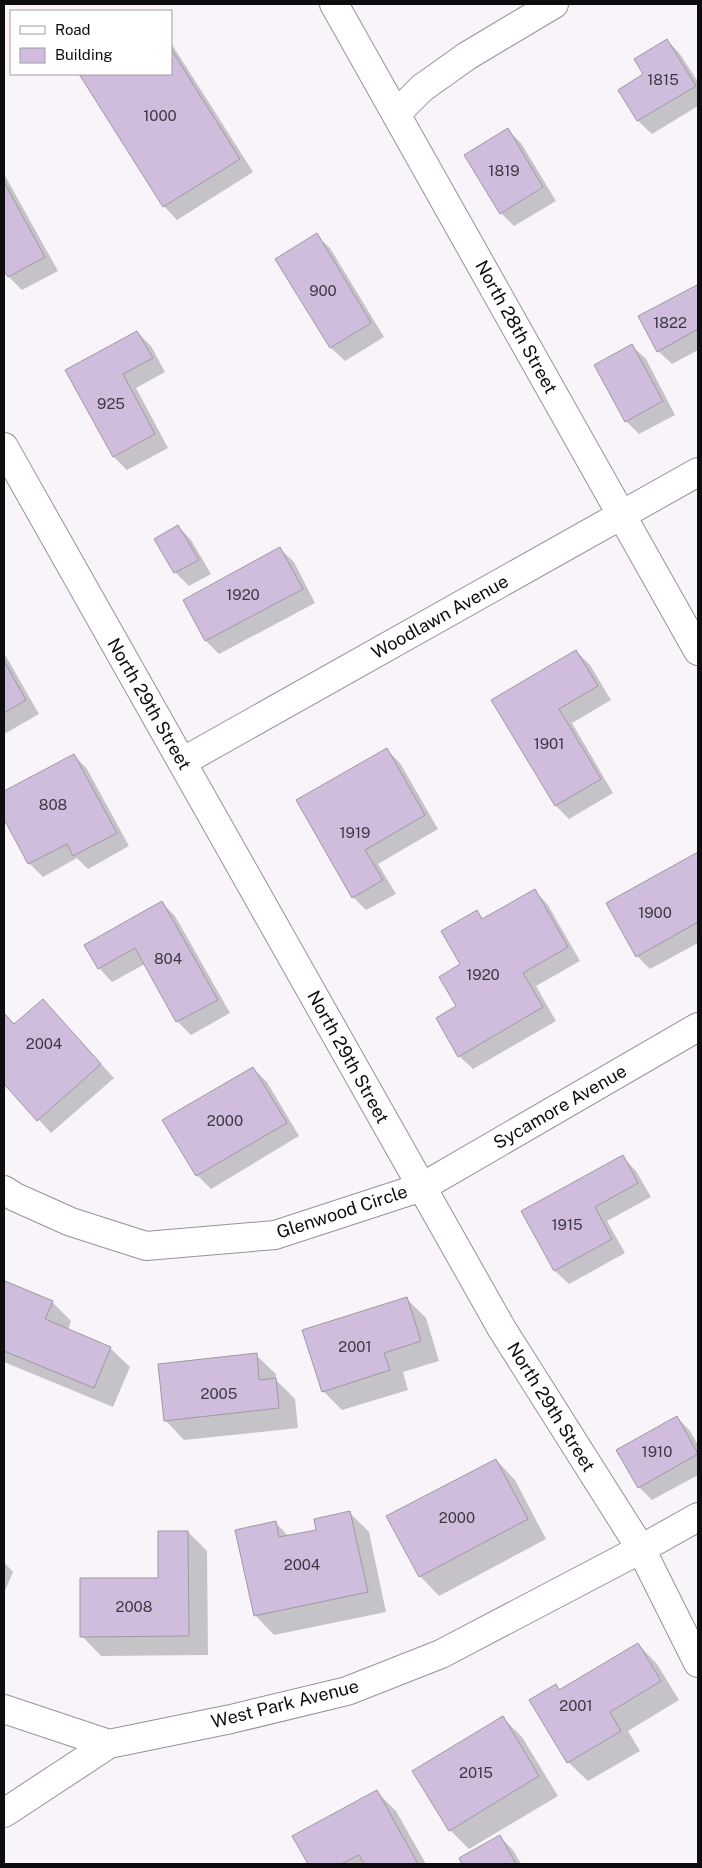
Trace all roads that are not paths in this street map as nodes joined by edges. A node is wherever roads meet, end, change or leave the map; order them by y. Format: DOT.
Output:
graph roads {
  1 [pos="334,4"];
  2 [pos="554,4"];
  3 [pos="396,114"];
  4 [pos="4,447"];
  5 [pos="698,472"];
  6 [pos="622,516"];
  7 [pos="698,651"];
  8 [pos="182,762"];
  9 [pos="698,1027"];
  10 [pos="422,1187"];
  11 [pos="4,1190"];
  12 [pos="698,1517"];
  13 [pos="641,1549"];
  14 [pos="698,1663"];
  15 [pos="4,1710"];
  16 [pos="109,1744"];
  17 [pos="4,1813"];
  1 -- 3 [label="street, North 28th Street"];
  2 -- 3 [label="street"];
  3 -- 6 [label="street, North 28th Street"];
  4 -- 8 [label="street, North 29th Street"];
  5 -- 6 [label="street, Woodlawn Avenue"];
  6 -- 7 [label="street, North 28th Street"];
  6 -- 8 [label="street, Woodlawn Avenue"];
  8 -- 10 [label="street, North 29th Street"];
  9 -- 10 [label="street, Sycamore Avenue"];
  10 -- 11 [label="street, Glenwood Circle"];
  10 -- 13 [label="street, North 29th Street"];
  12 -- 13 [label="street, West Park Avenue"];
  13 -- 14 [label="street, North 29th Street"];
  13 -- 16 [label="street, West Park Avenue"];
  15 -- 16 [label="street"];
  16 -- 17 [label="street, West Park Avenue"];
}
